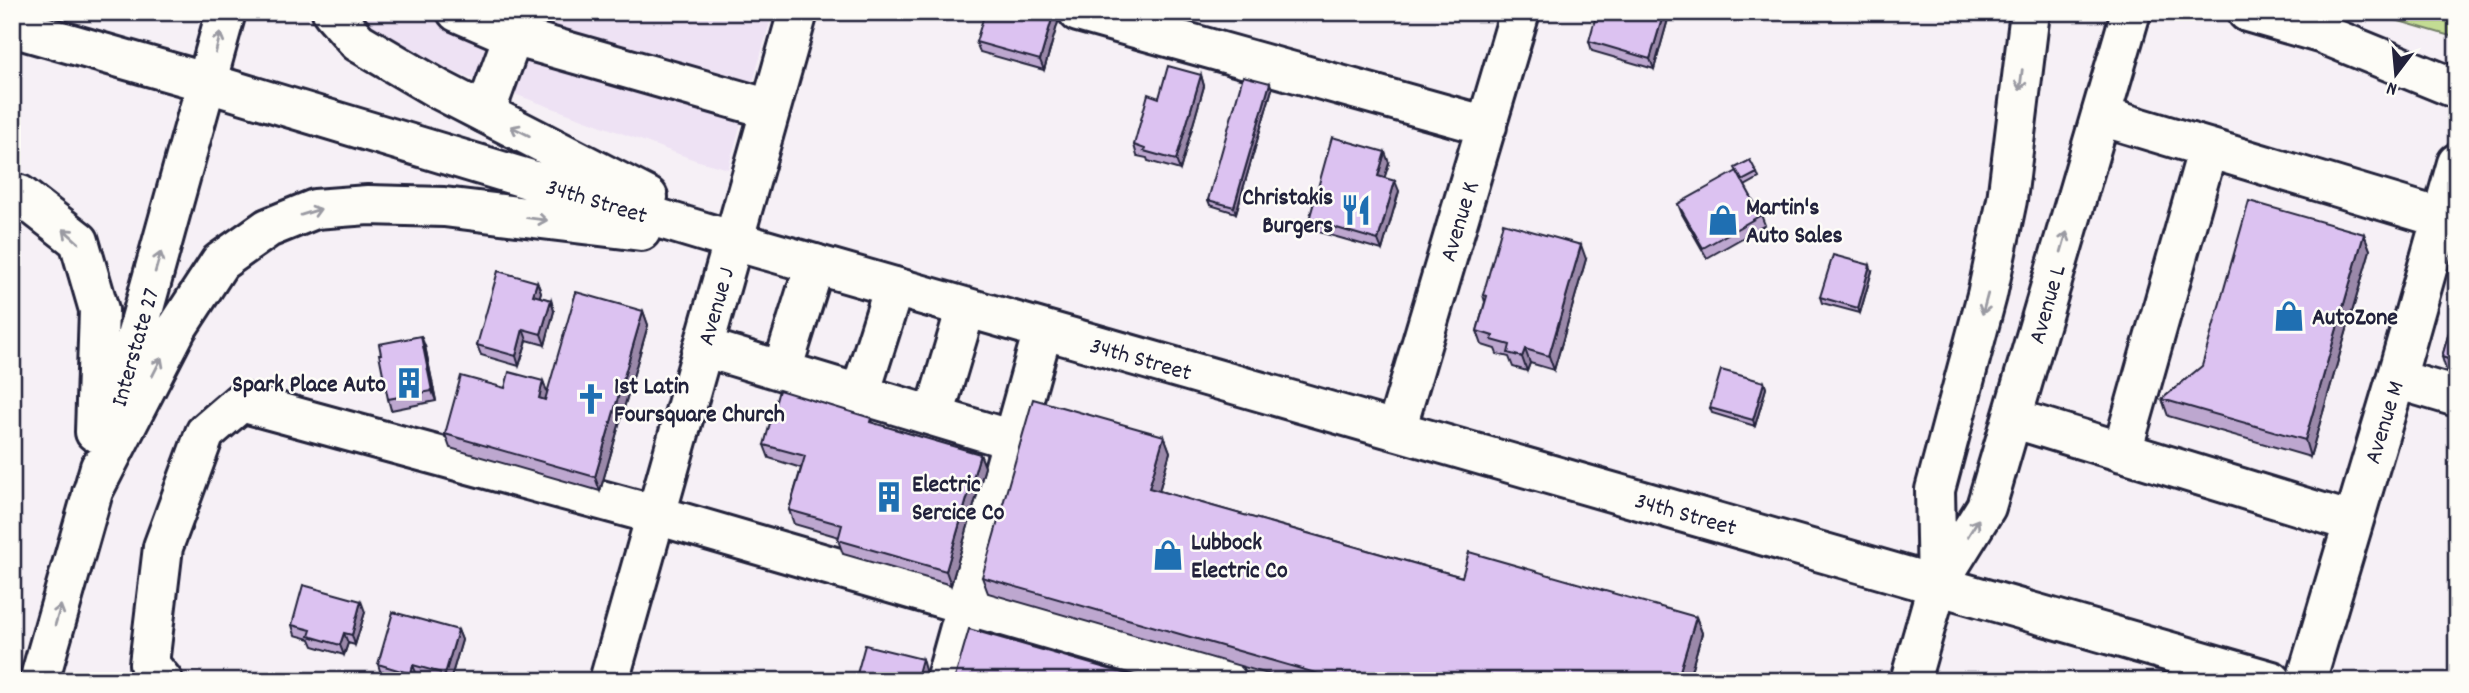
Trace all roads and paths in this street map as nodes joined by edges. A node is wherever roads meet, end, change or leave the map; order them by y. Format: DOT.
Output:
graph roads {
  1 [pos="226,12"];
  2 [pos="332,12"];
  3 [pos="457,12"];
  4 [pos="798,12"];
  5 [pos="1078,12"];
  6 [pos="1521,12"];
  7 [pos="2030,12"];
  8 [pos="2131,12"];
  9 [pos="2247,12"];
  10 [pos="12,27"];
  11 [pos="513,36"];
  12 [pos="208,83"];
  13 [pos="2457,89"];
  14 [pos="770,109"];
  15 [pos="485,113"];
  16 [pos="2101,116"];
  17 [pos="1487,126"];
  18 [pos="2208,148"];
  19 [pos="2457,163"];
  20 [pos="12,193"];
  21 [pos="2441,218"];
  22 [pos="734,241"];
  23 [pos="815,264"];
  24 [pos="894,287"];
  25 [pos="966,308"];
  26 [pos="1042,330"];
  27 [pos="703,347"];
  28 [pos="782,370"];
  29 [pos="2396,379"];
  30 [pos="860,394"];
  31 [pos="2457,397"];
  32 [pos="934,416"];
  33 [pos="2012,418"];
  34 [pos="1396,430"];
  35 [pos="1012,440"];
  36 [pos="2122,452"];
  37 [pos="92,493"];
  38 [pos="656,515"];
  39 [pos="2352,522"];
  40 [pos="1937,586"];
  41 [pos="967,604"];
  42 [pos="39,681"];
  43 [pos="163,681"];
  44 [pos="609,681"];
  45 [pos="945,681"];
  46 [pos="1227,681"];
  47 [pos="1910,681"];
  48 [pos="2272,681"];
  49 [pos="2306,681"];
  12 -- 1 [label="main road, Interstate 27, one-way"];
  2 -- 15 [label="main road"];
  3 -- 11 [label="main road"];
  4 -- 14 [label="main road, Avenue J"];
  5 -- 17 [label="main road"];
  6 -- 17 [label="main road, Avenue K"];
  7 -- 40 [label="main road, Avenue L, one-way"];
  8 -- 16 [label="main road, Avenue L"];
  9 -- 13 [label="main road"];
  10 -- 12 [label="main road, 34th Street"];
  11 -- 14 [label="main road"];
  11 -- 15 [label="main road"];
  12 -- 22 [label="main road, 34th Street"];
  37 -- 12 [label="main road, Interstate 27, one-way"];
  14 -- 22 [label="main road, Avenue J"];
  22 -- 15 [label="main road, one-way"];
  16 -- 18 [label="main road"];
  33 -- 16 [label="main road, Avenue L, one-way"];
  17 -- 34 [label="main road, Avenue K"];
  18 -- 21 [label="main road"];
  18 -- 36 [label="main road"];
  19 -- 21 [label="main road, Avenue M"];
  37 -- 20 [label="main road, one-way"];
  21 -- 29 [label="main road, Avenue M"];
  22 -- 23 [label="main road, 34th Street"];
  22 -- 27 [label="main road, Avenue J"];
  37 -- 22 [label="main road, one-way"];
  23 -- 24 [label="main road, 34th Street"];
  23 -- 28 [label="main road"];
  24 -- 25 [label="main road, 34th Street"];
  24 -- 30 [label="main road"];
  25 -- 26 [label="main road, 34th Street"];
  25 -- 32 [label="main road"];
  26 -- 34 [label="main road, 34th Street"];
  26 -- 35 [label="main road"];
  27 -- 28 [label="main road"];
  27 -- 38 [label="main road, Avenue J"];
  28 -- 30 [label="main road"];
  29 -- 31 [label="main road"];
  29 -- 39 [label="main road, Avenue M"];
  30 -- 32 [label="main road"];
  32 -- 35 [label="main road"];
  33 -- 36 [label="main road"];
  40 -- 33 [label="main road, Avenue L, one-way"];
  34 -- 40 [label="main road, 34th Street"];
  35 -- 41 [label="main road"];
  36 -- 39 [label="main road"];
  42 -- 37 [label="main road, Interstate 27, one-way"];
  38 -- 41 [label="main road"];
  38 -- 43 [label="main road"];
  38 -- 44 [label="main road, Avenue J"];
  39 -- 49 [label="main road, Avenue M"];
  40 -- 47 [label="main road, Avenue L"];
  40 -- 48 [label="main road, 34th Street"];
  41 -- 45 [label="main road"];
  41 -- 46 [label="main road"];
}
